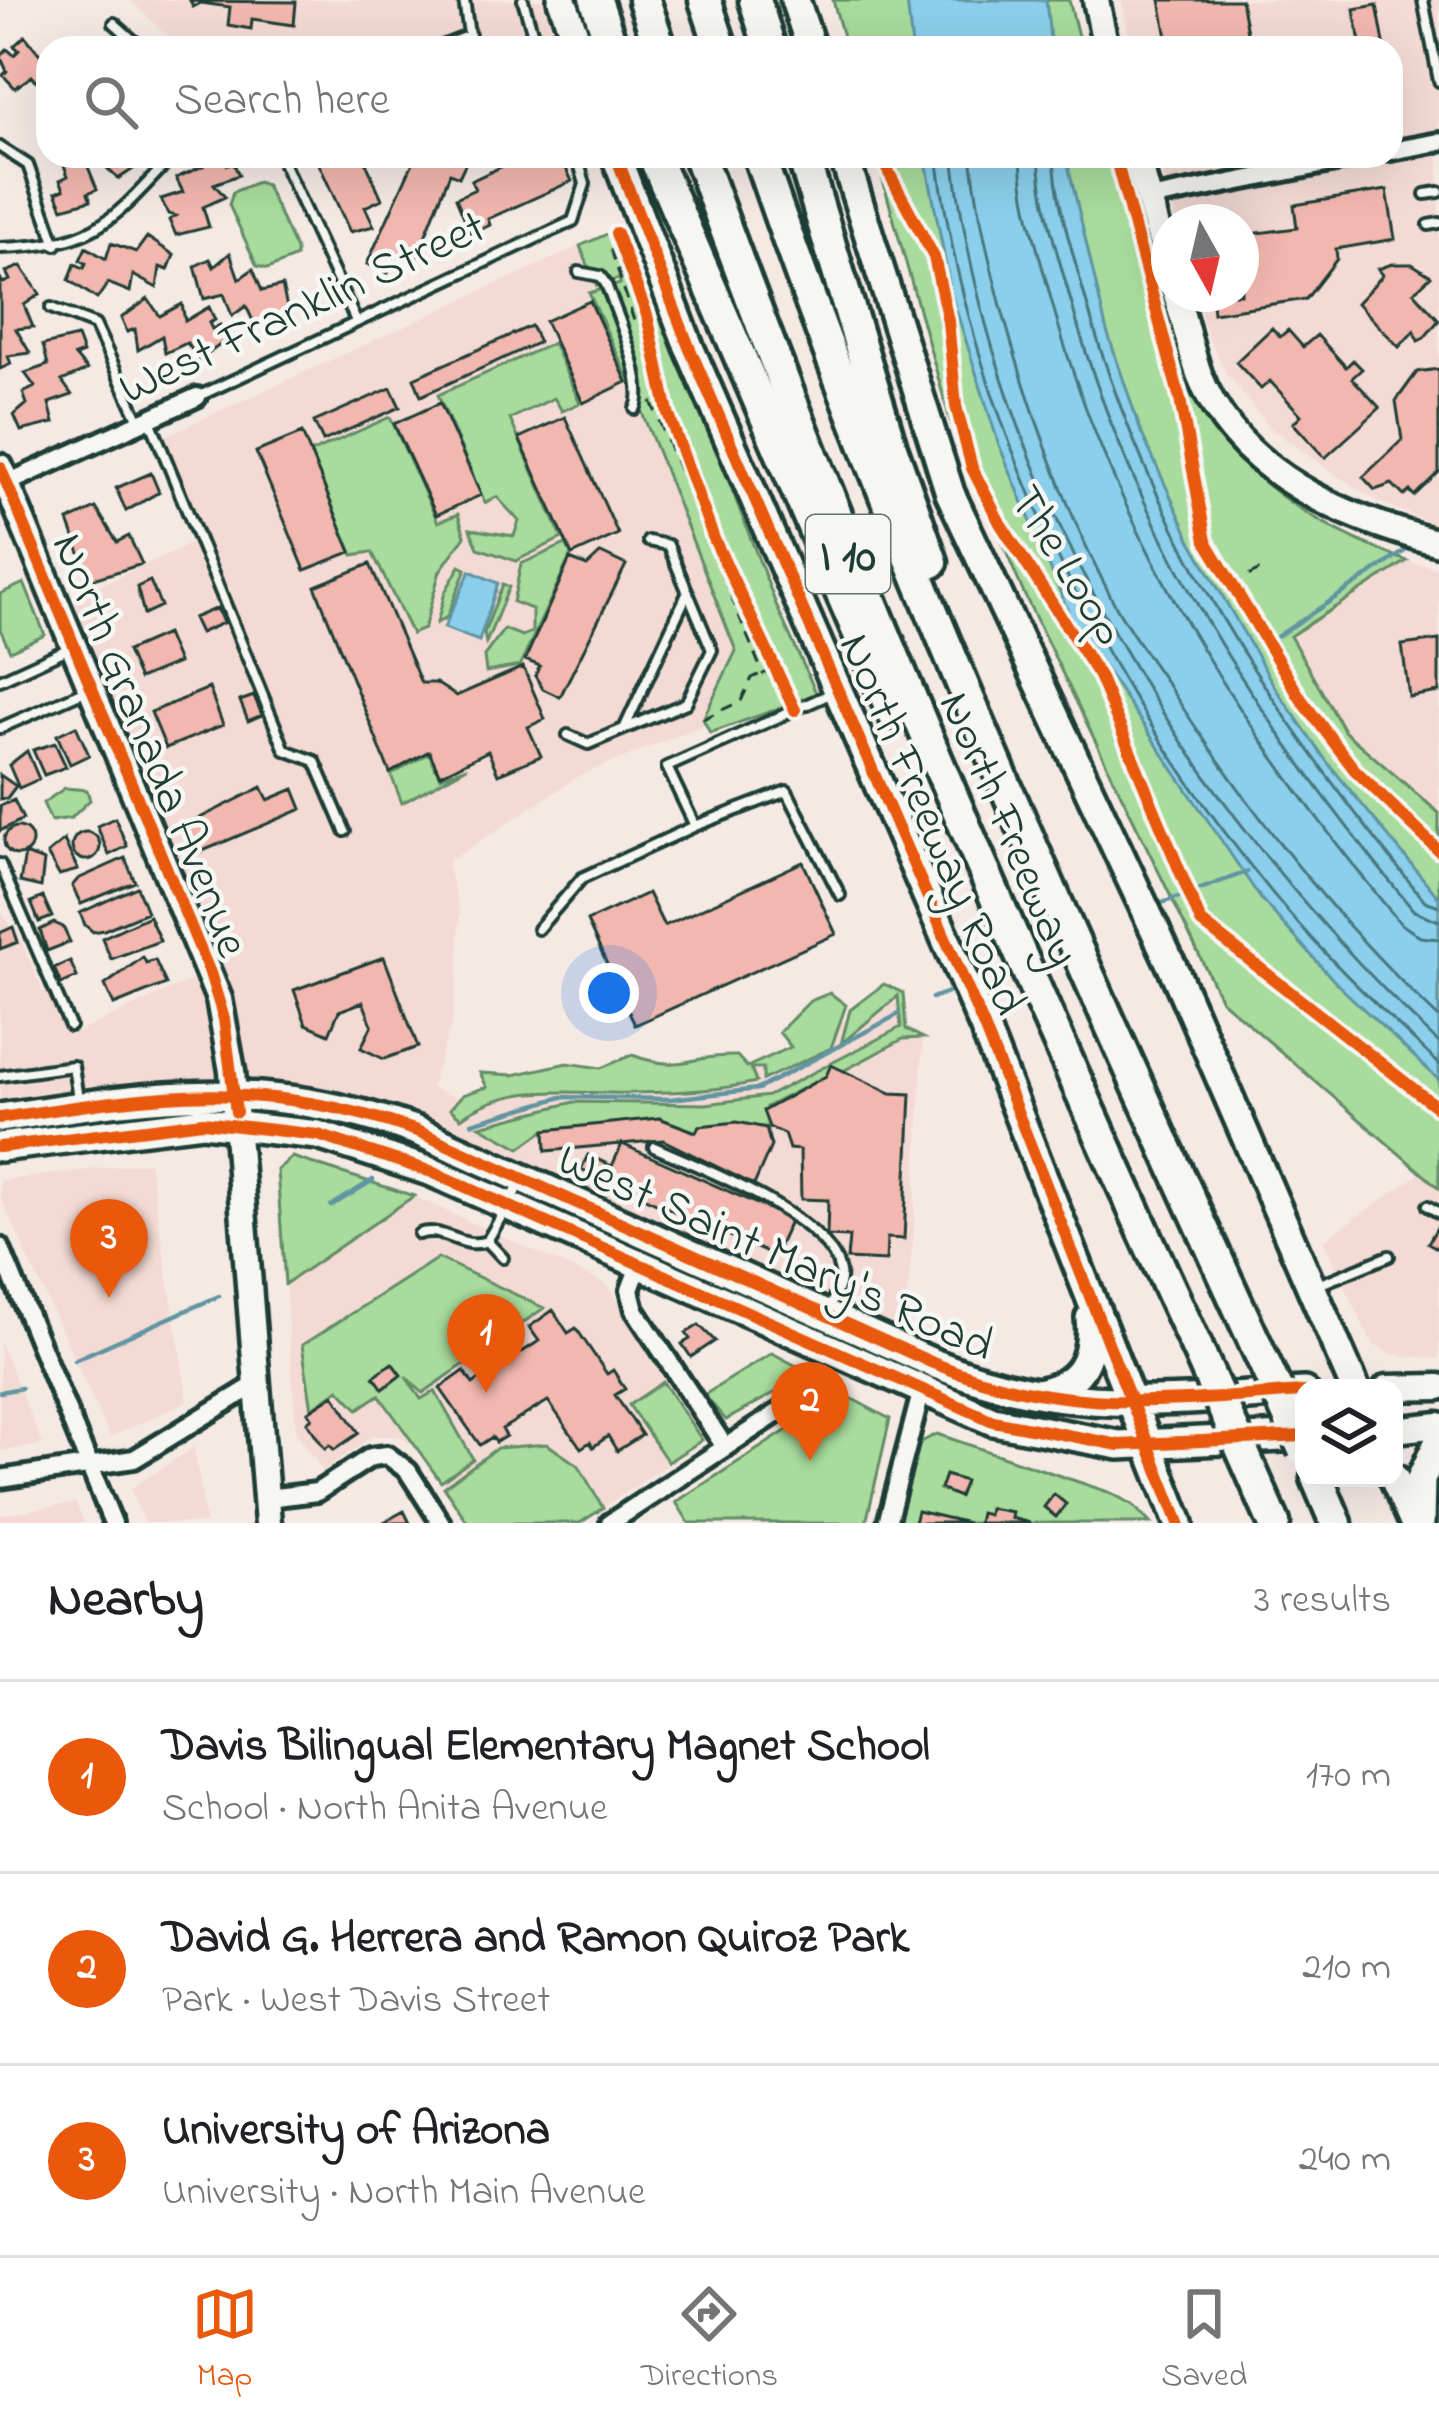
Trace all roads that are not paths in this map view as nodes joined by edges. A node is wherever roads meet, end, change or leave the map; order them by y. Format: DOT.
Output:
graph roads {
  1 [pos="464,0"];
  2 [pos="523,0"];
  3 [pos="562,0"];
  4 [pos="596,0"];
  5 [pos="644,0"];
  6 [pos="705,0"];
  7 [pos="755,0"];
  8 [pos="796,0"];
  9 [pos="1096,0"];
  10 [pos="1423,0"];
  11 [pos="114,23"];
  12 [pos="470,35"];
  13 [pos="129,36"];
  14 [pos="534,36"];
  15 [pos="575,36"];
  16 [pos="608,36"];
  17 [pos="656,36"];
  18 [pos="717,36"];
  19 [pos="766,36"];
  20 [pos="807,36"];
  21 [pos="1104,36"];
  22 [pos="1439,81"];
  23 [pos="1439,142"];
  24 [pos="0,147"];
  25 [pos="1403,149"];
  26 [pos="162,168"];
  27 [pos="286,168"];
  28 [pos="581,168"];
  29 [pos="621,168"];
  30 [pos="659,168"];
  31 [pos="703,168"];
  32 [pos="763,168"];
  33 [pos="807,168"];
  34 [pos="848,168"];
  35 [pos="1140,168"];
  36 [pos="1290,168"];
  37 [pos="1439,191"];
  38 [pos="1425,194"];
  39 [pos="1149,199"];
  40 [pos="1151,206"];
  41 [pos="56,245"];
  42 [pos="0,248"];
  43 [pos="579,272"];
  44 [pos="51,308"];
  45 [pos="1181,312"];
  46 [pos="356,321"];
  47 [pos="197,397"];
  48 [pos="635,409"];
  49 [pos="145,422"];
  50 [pos="2,479"];
  51 [pos="648,541"];
  52 [pos="1439,543"];
  53 [pos="688,592"];
  54 [pos="74,647"];
  55 [pos="0,680"];
  56 [pos="91,689"];
  57 [pos="839,690"];
  58 [pos="0,728"];
  59 [pos="624,729"];
  60 [pos="568,735"];
  61 [pos="694,826"];
  62 [pos="345,832"];
  63 [pos="0,864"];
  64 [pos="840,895"];
  65 [pos="1065,928"];
  66 [pos="538,929"];
  67 [pos="1012,946"];
  68 [pos="70,1026"];
  69 [pos="0,1076"];
  70 [pos="234,1092"];
  71 [pos="79,1106"];
  72 [pos="0,1118"];
  73 [pos="237,1124"];
  74 [pos="0,1147"];
  75 [pos="654,1147"];
  76 [pos="523,1178"];
  77 [pos="1428,1206"];
  78 [pos="510,1207"];
  79 [pos="1439,1213"];
  80 [pos="419,1234"];
  81 [pos="487,1241"];
  82 [pos="0,1247"];
  83 [pos="1389,1256"];
  84 [pos="503,1258"];
  85 [pos="640,1263"];
  86 [pos="1314,1287"];
  87 [pos="1085,1291"];
  88 [pos="827,1315"];
  89 [pos="815,1343"];
  90 [pos="933,1363"];
  91 [pos="1351,1379"];
  92 [pos="826,1381"];
  93 [pos="258,1383"];
  94 [pos="1439,1387"];
  95 [pos="1403,1388"];
  96 [pos="920,1390"];
  97 [pos="1295,1393"];
  98 [pos="1022,1394"];
  99 [pos="1130,1403"];
  100 [pos="1439,1425"];
  101 [pos="1403,1429"];
  102 [pos="1295,1430"];
  103 [pos="1295,1437"];
  104 [pos="1439,1441"];
  105 [pos="1145,1445"];
  106 [pos="724,1448"];
  107 [pos="88,1468"];
  108 [pos="0,1479"];
  109 [pos="1321,1487"];
  110 [pos="1399,1487"];
  111 [pos="267,1510"];
  112 [pos="620,1520"];
  113 [pos="113,1523"];
  114 [pos="441,1523"];
  115 [pos="887,1523"];
  116 [pos="1179,1523"];
  117 [pos="1274,1523"];
  118 [pos="1336,1523"];
  119 [pos="1417,1523"];
  1 -- 12 [label="lane"];
  2 -- 14 [label="lane"];
  3 -- 15 [label="main road"];
  4 -- 16 [label="highway"];
  5 -- 17 [label="highway"];
  6 -- 18 [label="highway"];
  7 -- 19 [label="highway"];
  8 -- 20 [label="main road"];
  9 -- 21 [label="main road"];
  10 -- 22 [label="lane"];
  11 -- 13 [label="lane"];
  23 -- 25 [label="street"];
  24 -- 41 [label="lane"];
  26 -- 41 [label="lane"];
  27 -- 46 [label="lane"];
  28 -- 46 [label="lane, West Franklin Street"];
  29 -- 57 [label="main road, North Freeway Road"];
  30 -- 67 [label="highway"];
  31 -- 67 [label="highway, North Freeway / I 10"];
  32 -- 65 [label="highway, North Freeway / I 10"];
  33 -- 65 [label="highway"];
  34 -- 86 [label="main road"];
  35 -- 39 [label="main road"];
  36 -- 39 [label="street"];
  37 -- 38 [label="lane"];
  39 -- 40 [label="main road"];
  41 -- 42 [label="lane"];
  43 -- 48 [label="lane"];
  44 -- 49 [label="lane"];
  45 -- 52 [label="main road"];
  46 -- 47 [label="lane, West Franklin Street"];
  47 -- 49 [label="street, West Franklin Street"];
  49 -- 50 [label="street, West Franklin Street"];
  49 -- 62 [label="lane"];
  50 -- 54 [label="main road, North Granada Avenue"];
  51 -- 53 [label="lane"];
  53 -- 59 [label="lane"];
  53 -- 59 [label="lane"];
  54 -- 55 [label="lane"];
  54 -- 56 [label="main road, North Granada Avenue"];
  56 -- 58 [label="lane"];
  56 -- 70 [label="main road, North Granada Avenue"];
  57 -- 61 [label="lane"];
  57 -- 87 [label="main road, North Freeway Road"];
  59 -- 60 [label="lane"];
  61 -- 64 [label="lane"];
  61 -- 66 [label="lane"];
  63 -- 68 [label="lane"];
  65 -- 102 [label="highway, North Freeway / I 10, bridge"];
  67 -- 117 [label="highway, North Freeway / I 10, bridge"];
  69 -- 71 [label="lane"];
  70 -- 71 [label="main road, West Saint Mary's Road"];
  70 -- 73 [label="main road, North Granada Avenue"];
  70 -- 76 [label="main road, West Saint Mary's Road"];
  71 -- 72 [label="main road, West Saint Mary's Road"];
  73 -- 74 [label="main road, West Saint Mary's Road"];
  73 -- 78 [label="main road, West Saint Mary's Road"];
  73 -- 93 [label="main road, North Granada Avenue"];
  75 -- 88 [label="lane"];
  76 -- 78 [label="lane"];
  76 -- 88 [label="main road, West Saint Mary's Road"];
  77 -- 79 [label="lane"];
  78 -- 81 [label="lane"];
  78 -- 85 [label="main road, West Saint Mary's Road"];
  80 -- 81 [label="lane"];
  81 -- 84 [label="lane"];
  82 -- 107 [label="street"];
  83 -- 86 [label="lane"];
  85 -- 89 [label="main road, West Saint Mary's Road"];
  85 -- 106 [label="street"];
  86 -- 91 [label="main road"];
  87 -- 98 [label="main road"];
  87 -- 99 [label="main road, North Freeway Road"];
  88 -- 89 [label="lane"];
  88 -- 90 [label="main road, West Saint Mary's Road"];
  89 -- 96 [label="main road, West Saint Mary's Road"];
  90 -- 96 [label="street"];
  90 -- 98 [label="main road, West Saint Mary's Road"];
  92 -- 106 [label="street"];
  93 -- 107 [label="street"];
  93 -- 111 [label="main road, North Granada Avenue"];
  94 -- 95 [label="main road"];
  96 -- 105 [label="main road, West Saint Mary's Road"];
  96 -- 115 [label="street"];
  97 -- 99 [label="main road, West Saint Mary's Road"];
  98 -- 99 [label="main road, West Saint Mary's Road"];
  99 -- 105 [label="main road, North Freeway Road"];
  100 -- 101 [label="main road"];
  103 -- 105 [label="main road, West Saint Mary's Road"];
  104 -- 119 [label="main road"];
  105 -- 116 [label="main road, North Freeway Road"];
  106 -- 112 [label="street"];
  107 -- 108 [label="street"];
  107 -- 113 [label="street"];
  109 -- 118 [label="highway"];
  110 -- 119 [label="main road"];
  111 -- 114 [label="street"];
}
